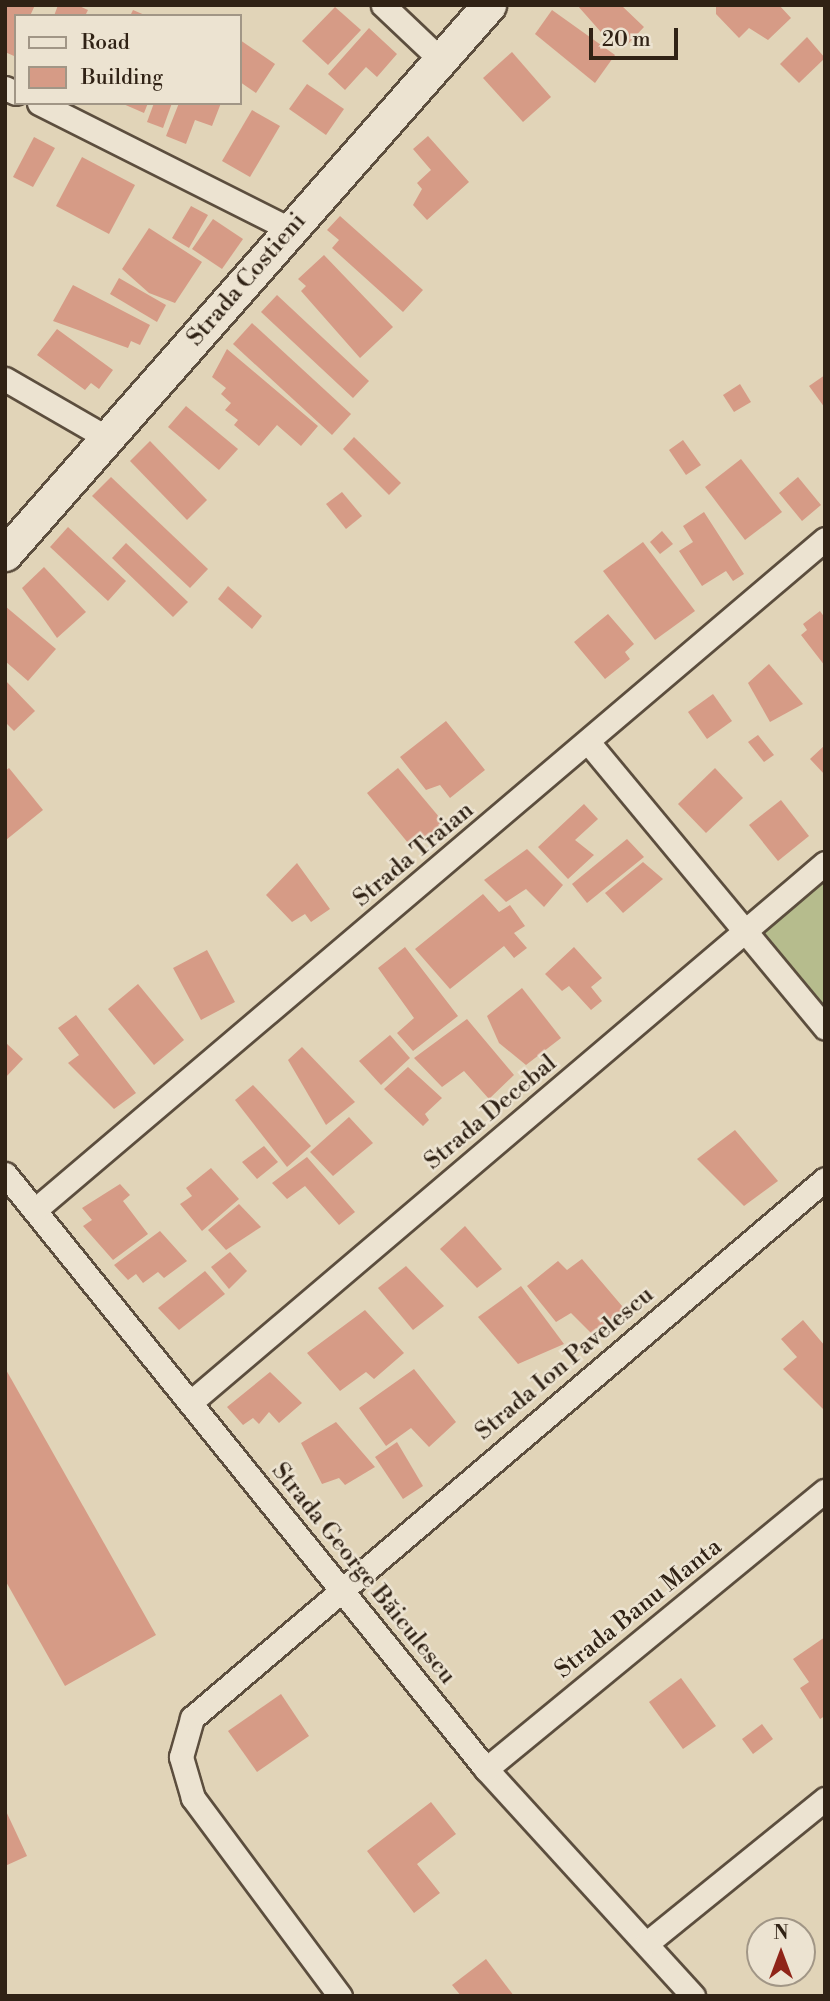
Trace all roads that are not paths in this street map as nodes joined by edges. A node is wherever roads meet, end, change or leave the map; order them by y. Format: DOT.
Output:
graph roads {
  1 [pos="383,5"];
  2 [pos="489,5"];
  3 [pos="441,60"];
  4 [pos="43,105"];
  5 [pos="290,229"];
  6 [pos="5,379"];
  7 [pos="109,439"];
  8 [pos="825,540"];
  9 [pos="5,554"];
  10 [pos="588,742"];
  11 [pos="825,863"];
  12 [pos="746,930"];
  13 [pos="825,1027"];
  14 [pos="5,1174"];
  15 [pos="825,1179"];
  16 [pos="36,1209"];
  17 [pos="191,1402"];
  18 [pos="825,1491"];
  19 [pos="340,1589"];
  20 [pos="486,1769"];
  21 [pos="825,1798"];
  22 [pos="647,1943"];
  23 [pos="340,1996"];
  24 [pos="693,1996"];
  1 -- 3 [label="street"];
  2 -- 3 [label="street, Strada Costieni"];
  3 -- 5 [label="street, Strada Costieni"];
  4 -- 5 [label="street"];
  5 -- 7 [label="street, Strada Costieni"];
  6 -- 7 [label="street"];
  7 -- 9 [label="street, Strada Costieni"];
  8 -- 10 [label="street, Strada Traian"];
  10 -- 12 [label="street"];
  10 -- 16 [label="street, Strada Traian"];
  11 -- 12 [label="street, Strada Decebal"];
  12 -- 13 [label="street"];
  12 -- 17 [label="street, Strada Decebal"];
  14 -- 16 [label="street, Strada George Băiculescu"];
  15 -- 19 [label="street, Strada Ion Pavelescu"];
  16 -- 17 [label="street, Strada George Băiculescu"];
  17 -- 19 [label="street, Strada George Băiculescu"];
  18 -- 20 [label="street, Strada Banu Manta"];
  19 -- 20 [label="street, Strada George Băiculescu"];
  19 -- 23 [label="street, Strada Ion Pavelescu"];
  20 -- 22 [label="street, Strada George Băiculescu"];
  21 -- 22 [label="street"];
  22 -- 24 [label="street, Strada George Băiculescu"];
}
